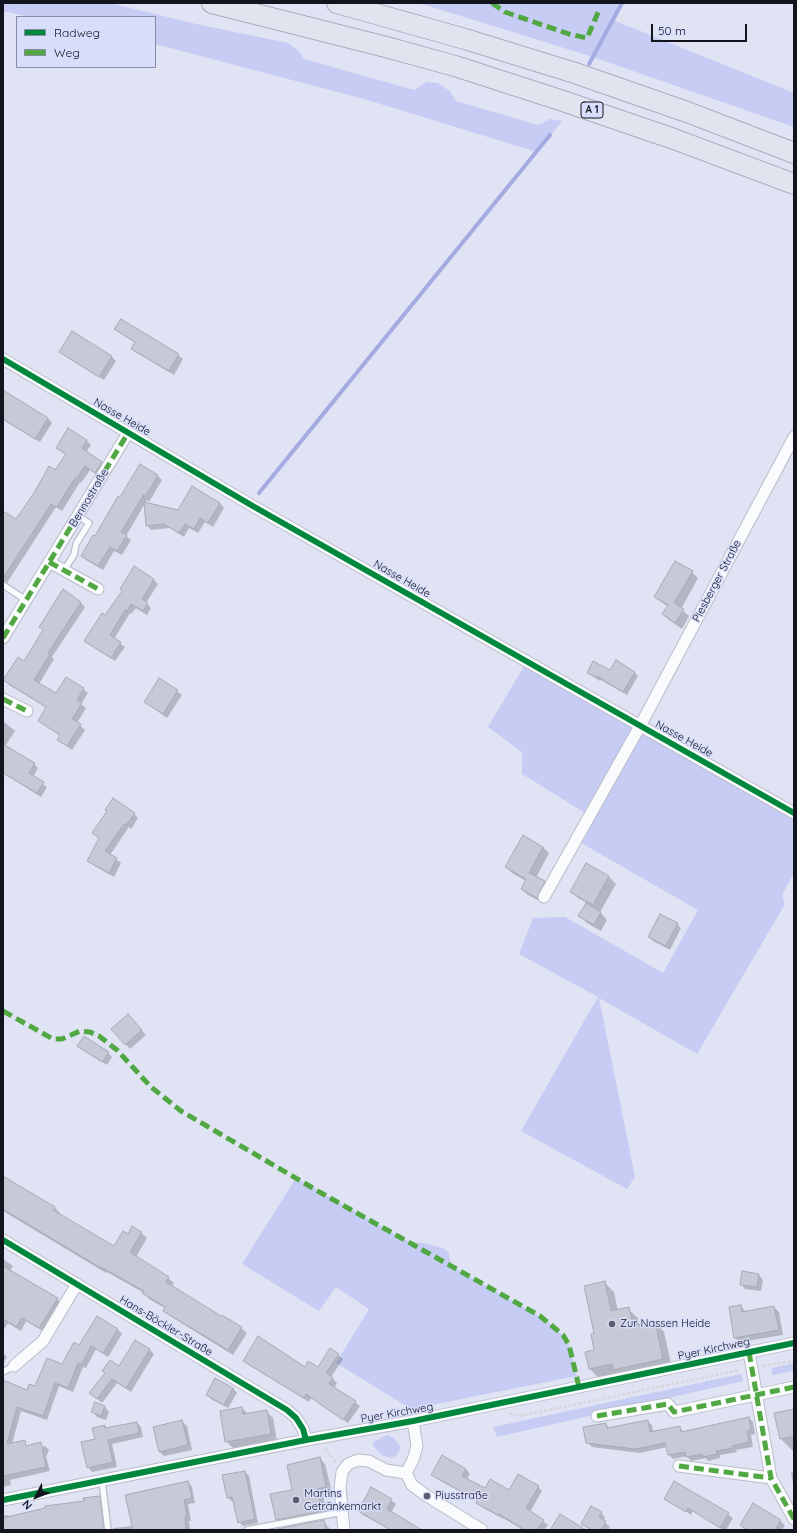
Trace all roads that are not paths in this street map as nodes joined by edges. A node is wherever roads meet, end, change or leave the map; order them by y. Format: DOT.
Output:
graph roads {
  1 [pos="212,3"];
  2 [pos="337,3"];
  3 [pos="794,153"];
  4 [pos="794,184"];
  5 [pos="3,359"];
  6 [pos="128,433"];
  7 [pos="794,437"];
  8 [pos="78,516"];
  9 [pos="49,562"];
  10 [pos="64,570"];
  11 [pos="3,585"];
  12 [pos="98,589"];
  13 [pos="26,600"];
  14 [pos="3,638"];
  15 [pos="3,699"];
  16 [pos="27,711"];
  17 [pos="640,726"];
  18 [pos="794,813"];
  19 [pos="544,897"];
  20 [pos="3,1240"];
  21 [pos="77,1284"];
  22 [pos="794,1343"];
  23 [pos="749,1352"];
  24 [pos="14,1366"];
  25 [pos="3,1372"];
  26 [pos="794,1387"];
  27 [pos="755,1395"];
  28 [pos="597,1416"];
  29 [pos="412,1422"];
  30 [pos="306,1440"];
  31 [pos="679,1466"];
  32 [pos="406,1473"];
  33 [pos="771,1478"];
  34 [pos="102,1481"];
  35 [pos="3,1500"];
  36 [pos="342,1512"];
  37 [pos="794,1519"];
  38 [pos="108,1530"];
  39 [pos="247,1530"];
  40 [pos="344,1530"];
  41 [pos="482,1530"];
  1 -- 4 [label="highway, A 1"];
  2 -- 3 [label="highway"];
  5 -- 6 [label="street, Nasse Heide"];
  6 -- 8 [label="street, Bennostraße"];
  6 -- 17 [label="street, Nasse Heide"];
  7 -- 17 [label="street, Piesberger Straße"];
  8 -- 9 [label="street, Bennostraße"];
  8 -- 10 [label="lane"];
  9 -- 10 [label="street"];
  9 -- 13 [label="street, Bennostraße"];
  10 -- 12 [label="street"];
  11 -- 13 [label="lane"];
  13 -- 14 [label="street, Bennostraße"];
  15 -- 16 [label="street"];
  17 -- 18 [label="street, Nasse Heide"];
  17 -- 19 [label="street, Piesberger Straße"];
  20 -- 21 [label="street, Hans-Böckler-Straße"];
  21 -- 24 [label="street"];
  21 -- 30 [label="street, Hans-Böckler-Straße"];
  22 -- 23 [label="street, Pyer Kirchweg"];
  23 -- 27 [label="street"];
  23 -- 29 [label="street, Pyer Kirchweg"];
  24 -- 25 [label="lane"];
  26 -- 27 [label="street"];
  27 -- 28 [label="street"];
  27 -- 33 [label="street"];
  29 -- 30 [label="street, Pyer Kirchweg"];
  29 -- 32 [label="street"];
  30 -- 34 [label="street, Pyer Kirchweg"];
  31 -- 33 [label="street"];
  32 -- 36 [label="street"];
  32 -- 41 [label="street"];
  33 -- 37 [label="street"];
  34 -- 35 [label="street, Pyer Kirchweg"];
  34 -- 38 [label="lane"];
  36 -- 39 [label="lane"];
  36 -- 40 [label="street"];
}
